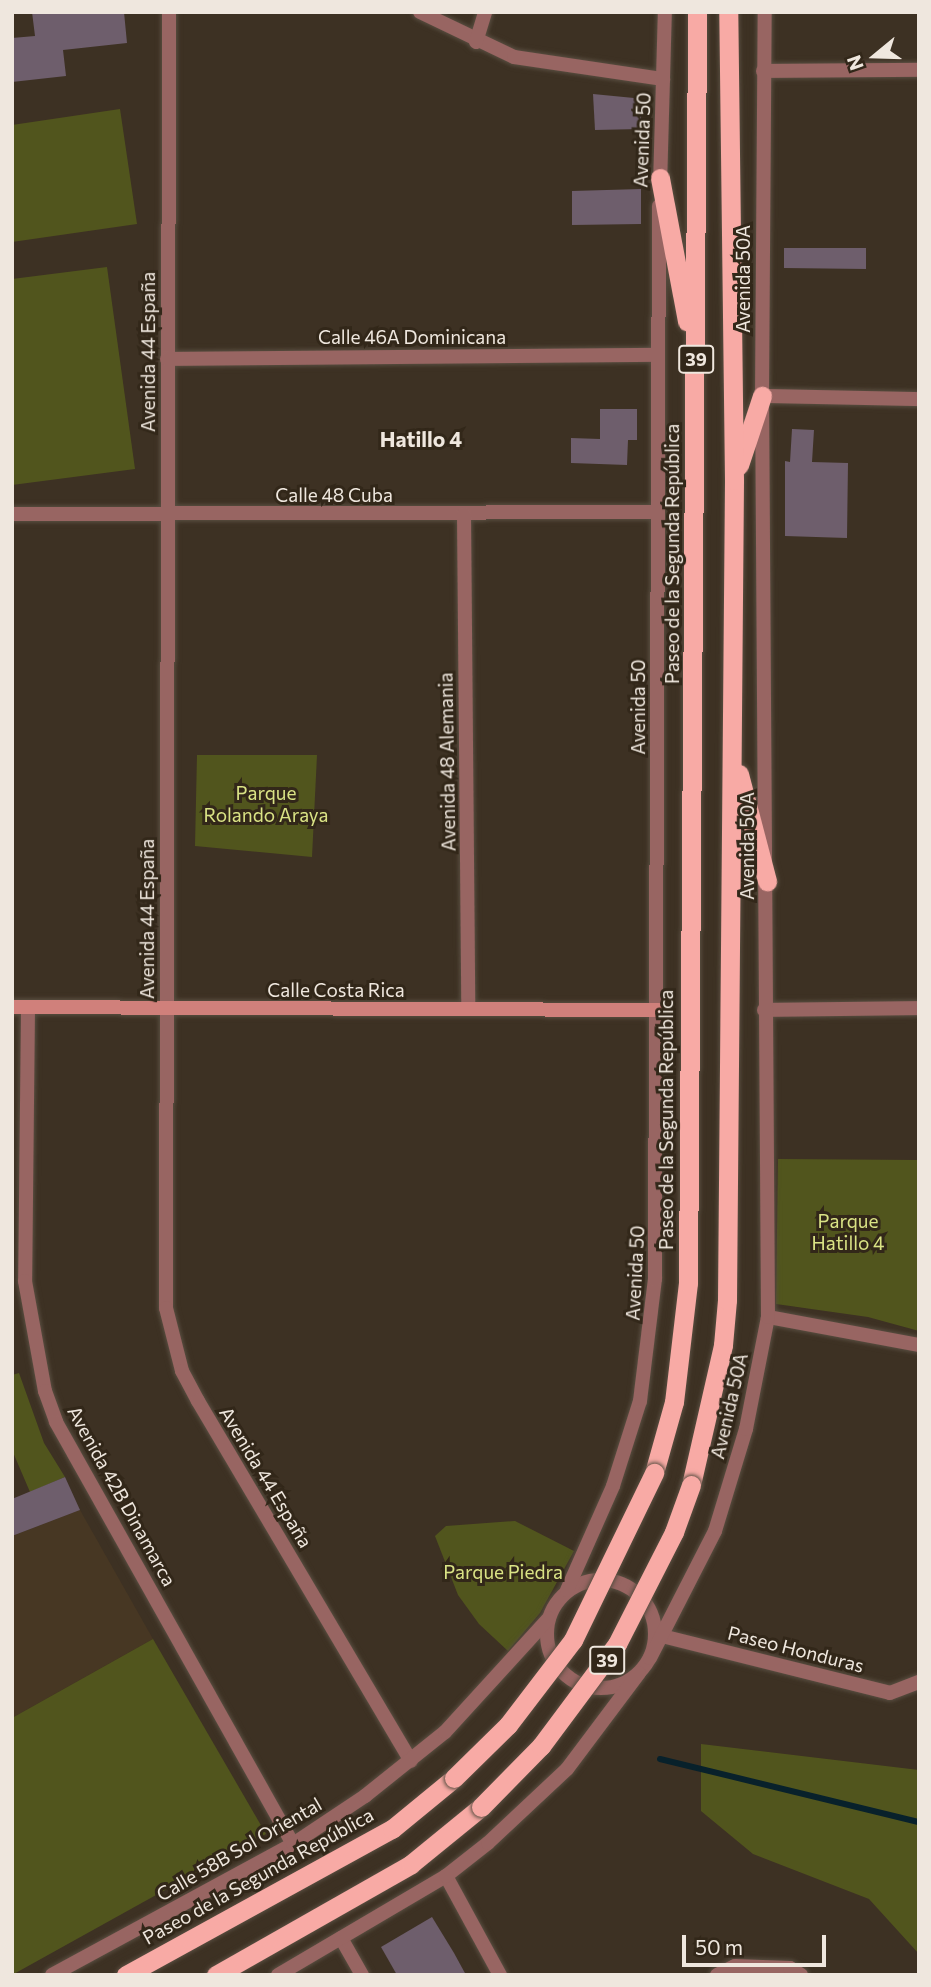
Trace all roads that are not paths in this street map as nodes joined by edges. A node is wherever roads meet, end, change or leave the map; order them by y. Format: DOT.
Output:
graph roads {
  1 [pos="169,12"];
  2 [pos="420,12"];
  3 [pos="485,12"];
  4 [pos="666,12"];
  5 [pos="697,12"];
  6 [pos="728,12"];
  7 [pos="765,12"];
  8 [pos="477,42"];
  9 [pos="919,70"];
  10 [pos="763,71"];
  11 [pos="663,79"];
  12 [pos="660,177"];
  13 [pos="657,355"];
  14 [pos="167,359"];
  15 [pos="696,364"];
  16 [pos="762,396"];
  17 [pos="919,399"];
  18 [pos="734,480"];
  19 [pos="168,512"];
  20 [pos="657,512"];
  21 [pos="12,514"];
  22 [pos="464,514"];
  23 [pos="733,751"];
  24 [pos="767,881"];
  25 [pos="12,1007"];
  26 [pos="28,1008"];
  27 [pos="919,1008"];
  28 [pos="166,1009"];
  29 [pos="468,1009"];
  30 [pos="659,1010"];
  31 [pos="764,1010"];
  32 [pos="19,1171"];
  33 [pos="19,1300"];
  34 [pos="768,1317"];
  35 [pos="919,1345"];
  36 [pos="567,1590"];
  37 [pos="549,1618"];
  38 [pos="662,1636"];
  39 [pos="650,1658"];
  40 [pos="639,1673"];
  41 [pos="919,1682"];
  42 [pos="411,1761"];
  43 [pos="293,1844"];
  44 [pos="446,1876"];
  45 [pos="341,1938"];
  46 [pos="796,1971"];
  47 [pos="52,1975"];
  48 [pos="126,1975"];
  49 [pos="216,1975"];
  50 [pos="278,1975"];
  51 [pos="362,1975"];
  52 [pos="500,1975"];
  53 [pos="717,1975"];
  1 -- 14 [label="street, Avenida 44 España"];
  2 -- 8 [label="street"];
  3 -- 8 [label="street"];
  4 -- 11 [label="street, Avenida 50"];
  5 -- 15 [label="highway, Paseo de la Segunda República / 39"];
  6 -- 18 [label="highway, 39"];
  7 -- 10 [label="street, Avenida 50A"];
  8 -- 11 [label="street"];
  9 -- 10 [label="street"];
  10 -- 16 [label="street, Avenida 50A"];
  11 -- 12 [label="street, Avenida 50"];
  12 -- 13 [label="street, Avenida 50"];
  12 -- 15 [label="highway"];
  13 -- 14 [label="street, Calle 46A Dominicana"];
  13 -- 20 [label="street, Avenida 50"];
  14 -- 19 [label="street, Avenida 44 España"];
  15 -- 48 [label="highway, Paseo de la Segunda República / 39, bridge"];
  16 -- 17 [label="street"];
  16 -- 18 [label="highway"];
  16 -- 24 [label="street, Avenida 50A"];
  18 -- 23 [label="highway, 39"];
  19 -- 21 [label="street, Calle 48 Cuba"];
  19 -- 22 [label="street, Calle 48 Cuba"];
  19 -- 28 [label="street, Avenida 44 España"];
  20 -- 22 [label="street, Calle 48 Cuba"];
  20 -- 30 [label="street, Avenida 50"];
  22 -- 29 [label="street, Avenida 48 Alemania"];
  23 -- 24 [label="highway"];
  23 -- 49 [label="highway, 39, bridge"];
  24 -- 31 [label="street, Avenida 50A"];
  25 -- 26 [label="main road, Calle Costa Rica"];
  26 -- 28 [label="main road, Calle Costa Rica"];
  26 -- 32 [label="street, Avenida 42B Dinamarca"];
  27 -- 31 [label="street"];
  28 -- 29 [label="main road, Calle Costa Rica"];
  28 -- 42 [label="street, Avenida 44 España"];
  29 -- 30 [label="main road, Calle Costa Rica"];
  30 -- 36 [label="street, Avenida 50"];
  31 -- 34 [label="street, Avenida 50A"];
  32 -- 33 [label="street, Avenida 42B Dinamarca"];
  33 -- 43 [label="street, Avenida 42B Dinamarca"];
  34 -- 35 [label="street"];
  34 -- 38 [label="street, Avenida 50A"];
  36 -- 37 [label="street"];
  36 -- 39 [label="street"];
  37 -- 40 [label="street"];
  37 -- 42 [label="street, Calle 58B Sol Oriental"];
  38 -- 39 [label="street, Avenida 50A"];
  38 -- 41 [label="street, Paseo Honduras"];
  39 -- 40 [label="street"];
  40 -- 44 [label="street"];
  42 -- 43 [label="street, Calle 58B Sol Oriental"];
  43 -- 47 [label="street, Calle 58B Sol Oriental"];
  44 -- 45 [label="street"];
  44 -- 52 [label="street"];
  45 -- 50 [label="street"];
  45 -- 51 [label="street"];
  46 -- 53 [label="street"];
}
